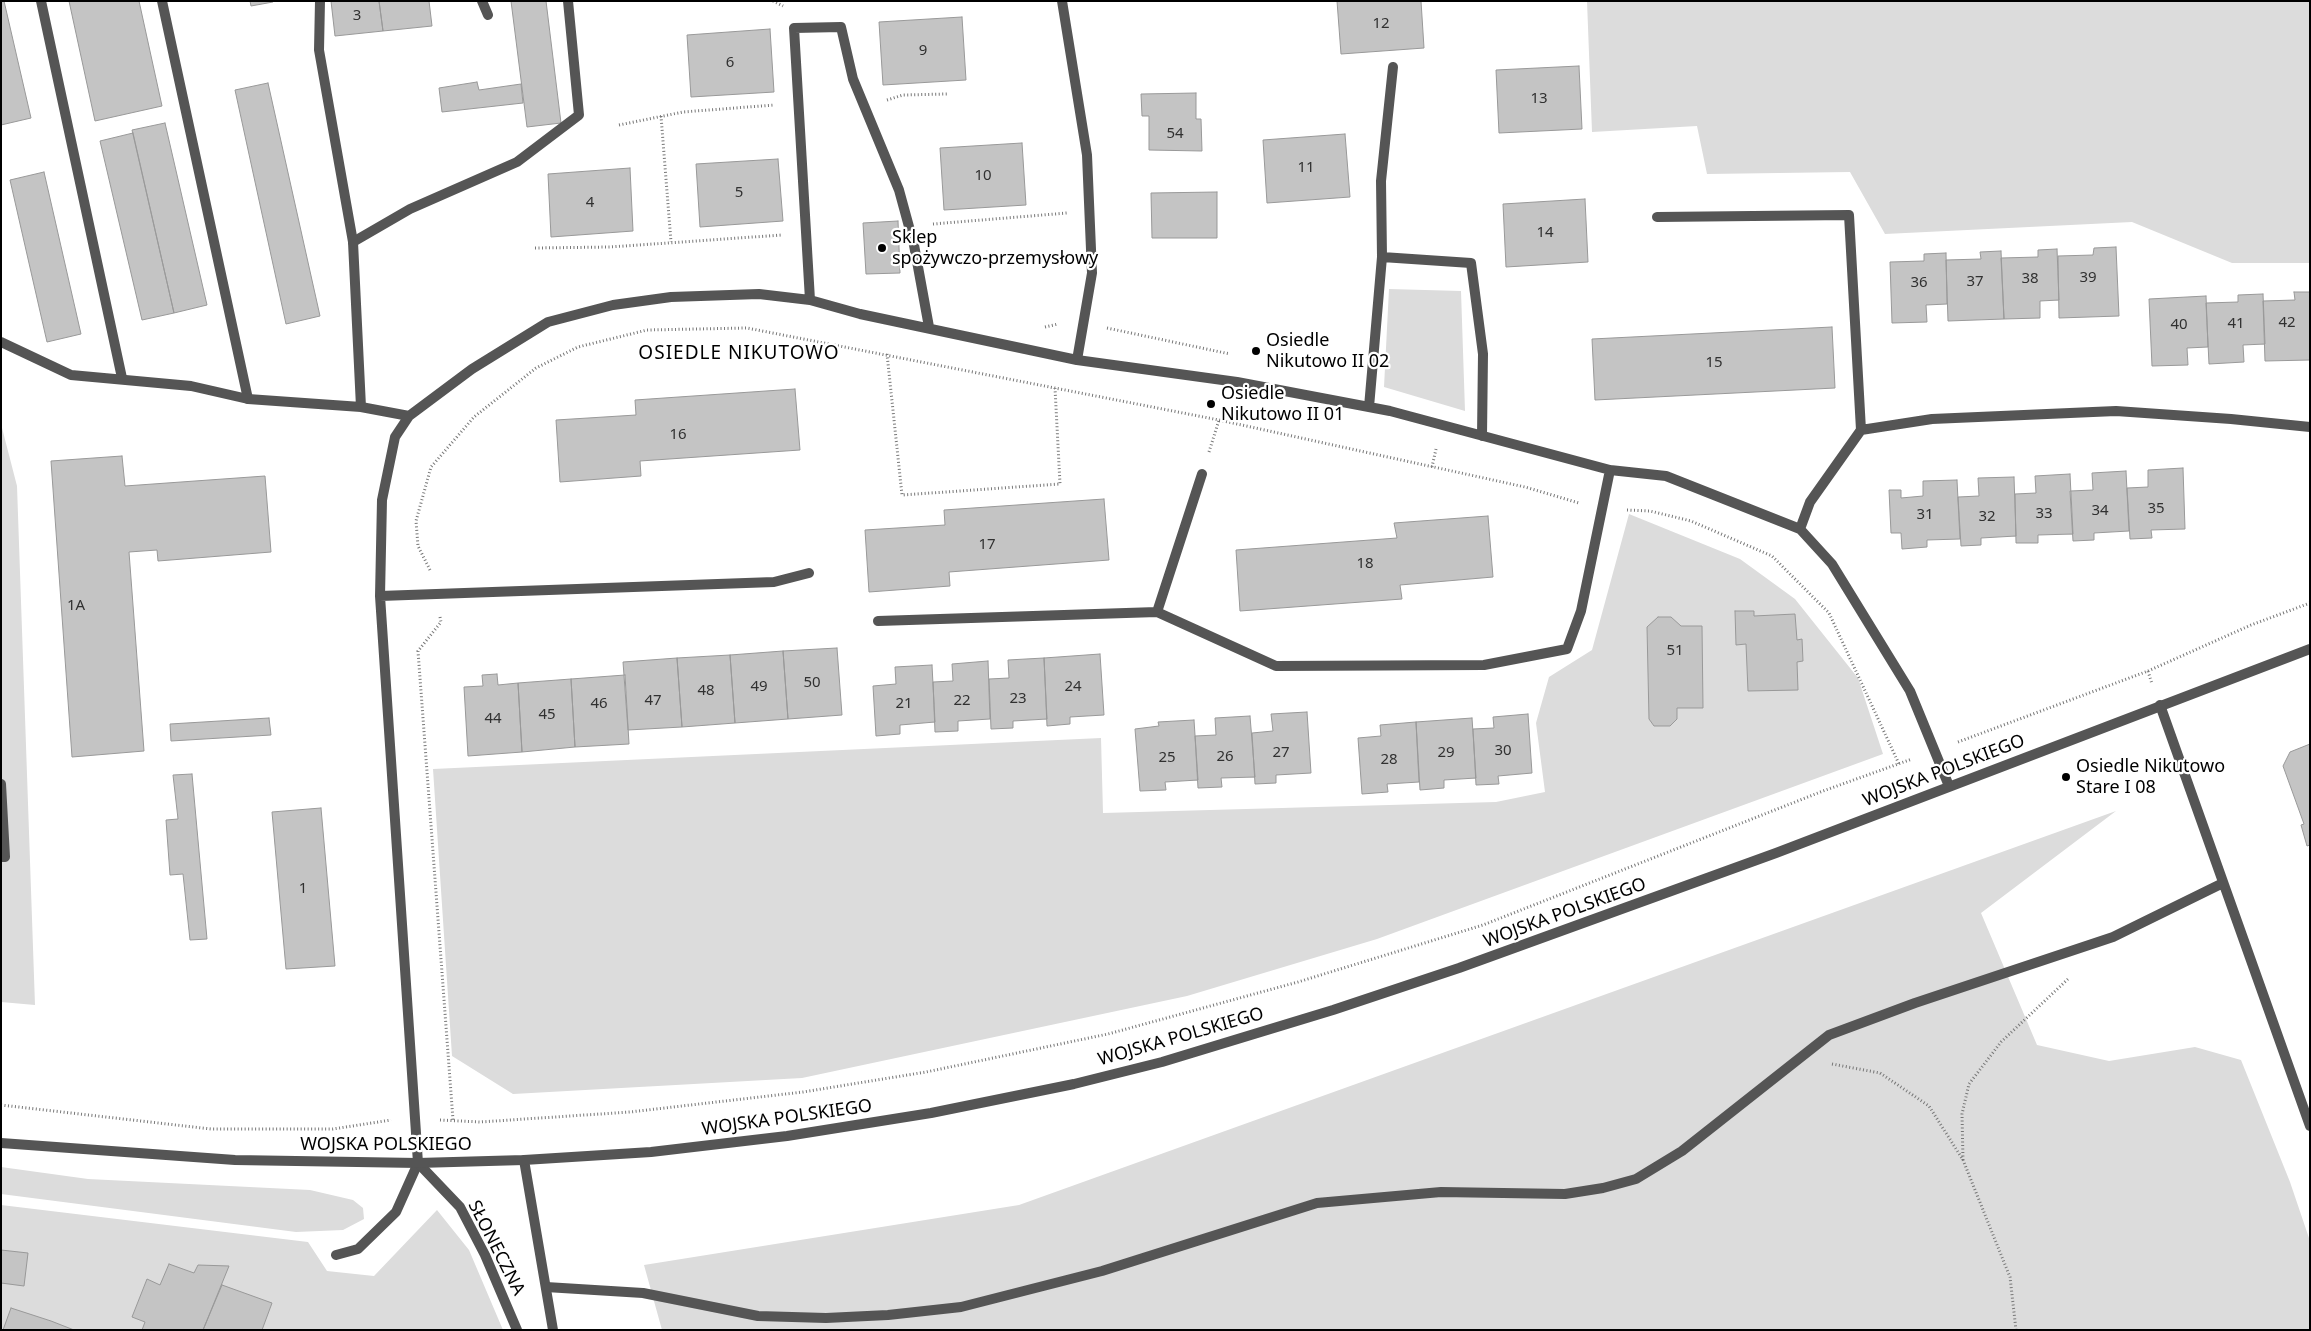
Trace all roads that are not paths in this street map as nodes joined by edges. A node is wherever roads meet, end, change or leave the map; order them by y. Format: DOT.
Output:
graph roads {
  1 [pos="41,1"];
  2 [pos="162,1"];
  3 [pos="320,1"];
  4 [pos="482,1"];
  5 [pos="568,1"];
  6 [pos="1062,1"];
  7 [pos="488,15"];
  8 [pos="1393,66"];
  9 [pos="1657,218"];
  10 [pos="352,242"];
  11 [pos="1382,256"];
  12 [pos="810,300"];
  13 [pos="929,327"];
  14 [pos="1,342"];
  15 [pos="1077,360"];
  16 [pos="122,378"];
  17 [pos="248,399"];
  18 [pos="361,407"];
  19 [pos="1369,407"];
  20 [pos="410,416"];
  21 [pos="2310,428"];
  22 [pos="1861,430"];
  23 [pos="1482,436"];
  24 [pos="1610,470"];
  25 [pos="1202,474"];
  26 [pos="1800,529"];
  27 [pos="808,573"];
  28 [pos="380,596"];
  29 [pos="1157,612"];
  30 [pos="878,621"];
  31 [pos="2310,649"];
  32 [pos="2160,705"];
  33 [pos="1,784"];
  34 [pos="1949,786"];
  35 [pos="1,857"];
  36 [pos="2223,883"];
  37 [pos="2310,1126"];
  38 [pos="1,1143"];
  39 [pos="524,1160"];
  40 [pos="418,1163"];
  41 [pos="336,1254"];
  42 [pos="546,1287"];
  43 [pos="518,1330"];
  44 [pos="553,1330"];
  1 -- 16 [label="street"];
  2 -- 17 [label="street"];
  3 -- 10 [label="street"];
  4 -- 7 [label="street"];
  5 -- 10 [label="street"];
  6 -- 15 [label="street"];
  8 -- 11 [label="street"];
  9 -- 22 [label="street"];
  10 -- 18 [label="street"];
  11 -- 19 [label="street"];
  11 -- 23 [label="street"];
  12 -- 13 [label="street"];
  12 -- 13 [label="street"];
  12 -- 20 [label="street"];
  13 -- 15 [label="street"];
  14 -- 16 [label="street"];
  15 -- 19 [label="street"];
  16 -- 17 [label="street"];
  17 -- 18 [label="street"];
  18 -- 20 [label="street"];
  19 -- 23 [label="street"];
  20 -- 28 [label="street"];
  21 -- 22 [label="street"];
  22 -- 26 [label="street"];
  23 -- 24 [label="street"];
  24 -- 26 [label="street"];
  24 -- 29 [label="street"];
  25 -- 29 [label="street"];
  26 -- 34 [label="street"];
  27 -- 28 [label="street"];
  28 -- 40 [label="street"];
  29 -- 30 [label="street"];
  31 -- 32 [label="street, WOJSKA POLSKIEGO"];
  32 -- 34 [label="street, WOJSKA POLSKIEGO"];
  32 -- 36 [label="street"];
  33 -- 35 [label="street"];
  34 -- 39 [label="street, WOJSKA POLSKIEGO"];
  36 -- 37 [label="street"];
  36 -- 42 [label="street"];
  38 -- 40 [label="street, WOJSKA POLSKIEGO"];
  39 -- 40 [label="street, WOJSKA POLSKIEGO"];
  39 -- 42 [label="street, SŁONECZNA"];
  40 -- 41 [label="street"];
  40 -- 43 [label="street, SŁONECZNA"];
  42 -- 44 [label="street, SŁONECZNA"];
}
